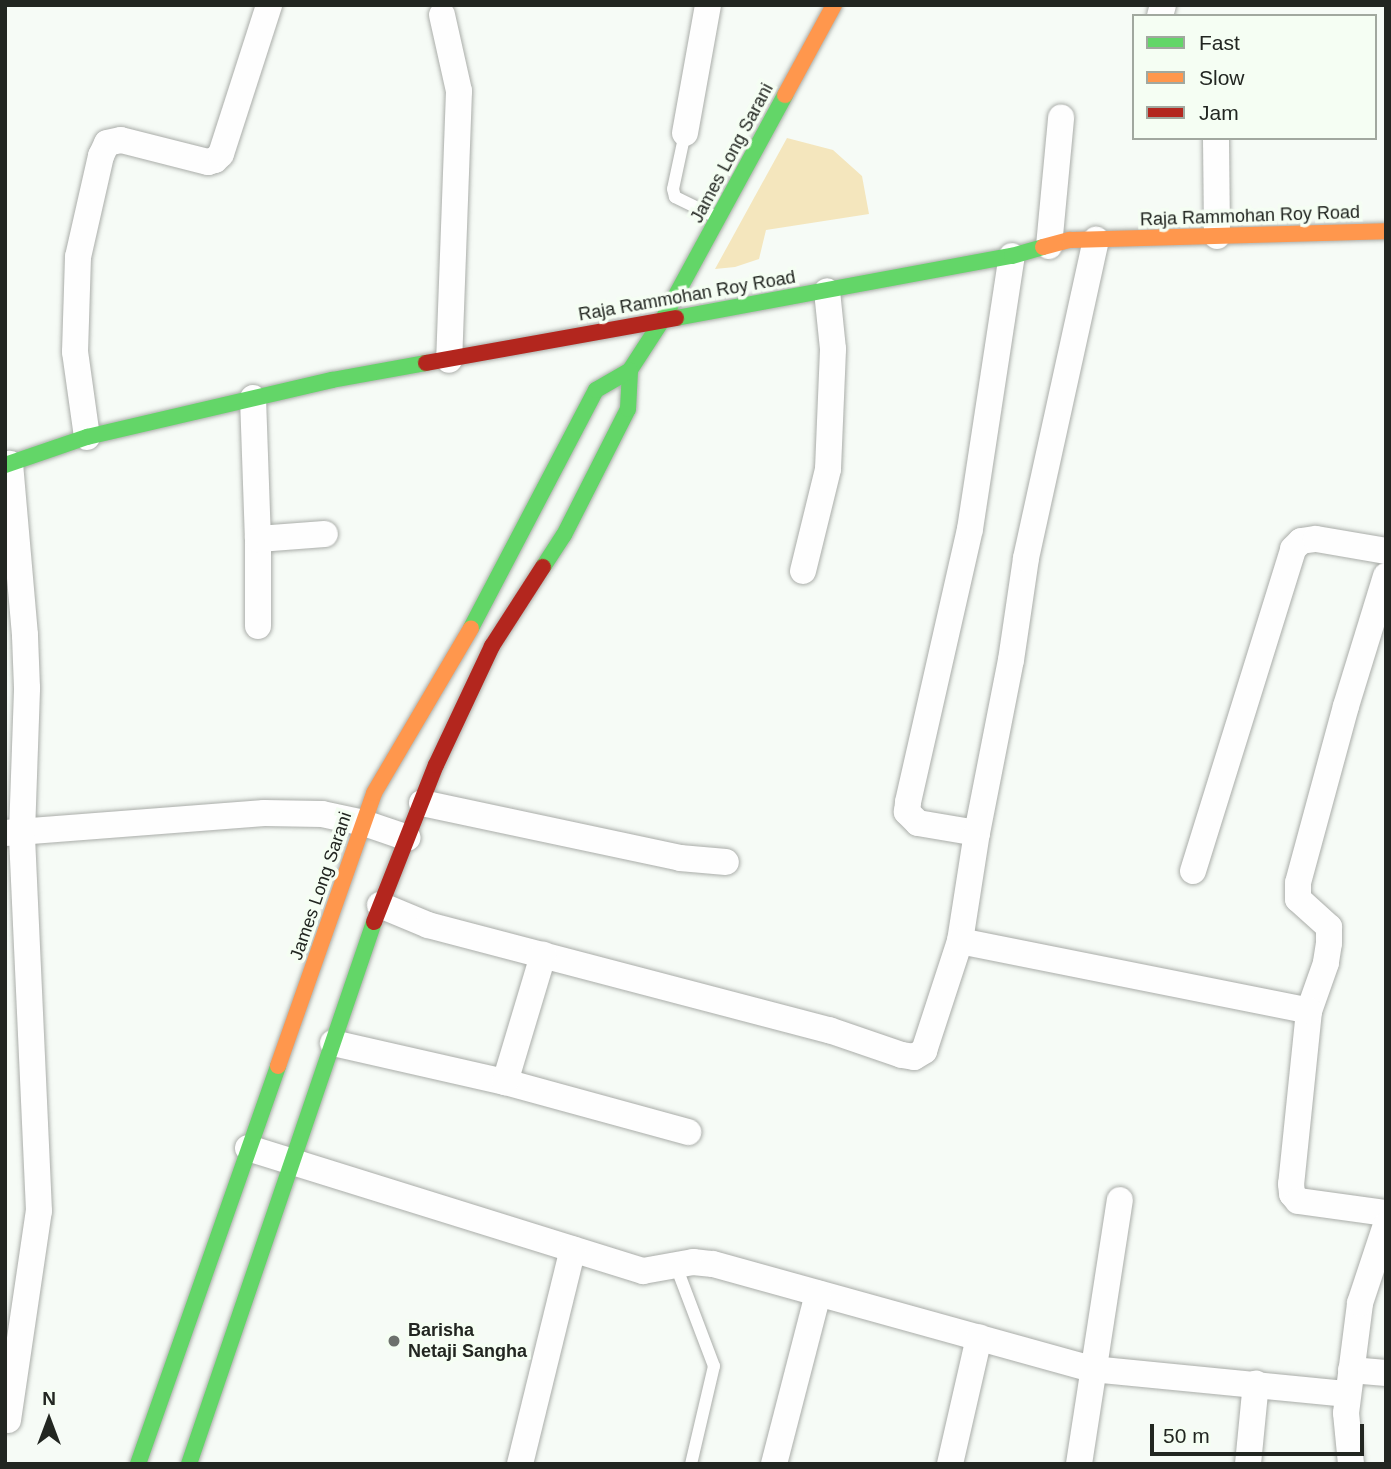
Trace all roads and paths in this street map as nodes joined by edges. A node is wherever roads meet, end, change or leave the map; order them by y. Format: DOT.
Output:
graph roads {
  1 [pos="269,5"];
  2 [pos="708,5"];
  3 [pos="834,5"];
  4 [pos="442,15"];
  5 [pos="1061,118"];
  6 [pos="685,133"];
  7 [pos="1216,140"];
  8 [pos="719,219"];
  9 [pos="1386,231"];
  10 [pos="1217,236"];
  11 [pos="1096,240"];
  12 [pos="1049,246"];
  13 [pos="1012,256"];
  14 [pos="827,291"];
  15 [pos="663,319"];
  16 [pos="449,360"];
  17 [pos="630,370"];
  18 [pos="253,398"];
  19 [pos="87,437"];
  20 [pos="8,465"];
  21 [pos="325,534"];
  22 [pos="258,539"];
  23 [pos="1386,551"];
  24 [pos="803,571"];
  25 [pos="1386,576"];
  26 [pos="258,626"];
  27 [pos="422,803"];
  28 [pos="364,823"];
  29 [pos="14,833"];
  30 [pos="977,833"];
  31 [pos="408,838"];
  32 [pos="726,862"];
  33 [pos="1193,871"];
  34 [pos="380,905"];
  35 [pos="960,941"];
  36 [pos="543,955"];
  37 [pos="1309,1011"];
  38 [pos="333,1043"];
  39 [pos="505,1082"];
  40 [pos="688,1132"];
  41 [pos="248,1149"];
  42 [pos="291,1164"];
  43 [pos="1120,1200"];
  44 [pos="1386,1213"];
  45 [pos="1386,1226"];
  46 [pos="573,1249"];
  47 [pos="676,1266"];
  48 [pos="818,1294"];
  49 [pos="979,1337"];
  50 [pos="1092,1369"];
  51 [pos="1386,1373"];
  52 [pos="1350,1382"];
  53 [pos="1256,1383"];
  54 [pos="8,1420"];
  55 [pos="195,1462"];
  56 [pos="138,1464"];
  57 [pos="520,1464"];
  58 [pos="691,1464"];
  59 [pos="774,1464"];
  60 [pos="950,1464"];
  61 [pos="1079,1464"];
  62 [pos="1248,1464"];
  63 [pos="1352,1464"];
  1 -- 19 [label="street"];
  2 -- 6 [label="street"];
  3 -- 8 [label="main road, James Long Sarani"];
  4 -- 16 [label="street"];
  5 -- 12 [label="street"];
  6 -- 8 [label="lane"];
  7 -- 10 [label="street"];
  8 -- 15 [label="main road, James Long Sarani"];
  9 -- 10 [label="main road, Raja Rammohan Roy Road"];
  10 -- 11 [label="main road, Raja Rammohan Roy Road"];
  11 -- 12 [label="main road, Raja Rammohan Roy Road"];
  11 -- 30 [label="street"];
  12 -- 13 [label="main road, Raja Rammohan Roy Road"];
  13 -- 14 [label="main road, Raja Rammohan Roy Road"];
  13 -- 30 [label="street"];
  14 -- 15 [label="main road, Raja Rammohan Roy Road"];
  14 -- 24 [label="street"];
  15 -- 16 [label="main road, Raja Rammohan Roy Road"];
  15 -- 17 [label="main road, James Long Sarani"];
  16 -- 18 [label="main road, Raja Rammohan Roy Road"];
  17 -- 27 [label="main road"];
  17 -- 28 [label="main road, James Long Sarani"];
  18 -- 19 [label="main road, Raja Rammohan Roy Road"];
  18 -- 22 [label="street"];
  19 -- 20 [label="main road, Raja Rammohan Roy Road"];
  20 -- 29 [label="street"];
  21 -- 22 [label="street"];
  22 -- 26 [label="street"];
  23 -- 33 [label="street"];
  25 -- 37 [label="street"];
  27 -- 31 [label="main road"];
  27 -- 32 [label="street"];
  28 -- 29 [label="street"];
  28 -- 31 [label="street"];
  28 -- 41 [label="main road, James Long Sarani"];
  29 -- 54 [label="street"];
  30 -- 35 [label="street"];
  31 -- 34 [label="main road"];
  34 -- 36 [label="street"];
  34 -- 38 [label="main road"];
  35 -- 36 [label="street"];
  35 -- 37 [label="street"];
  36 -- 39 [label="street"];
  37 -- 44 [label="street"];
  38 -- 39 [label="street"];
  38 -- 42 [label="main road"];
  39 -- 40 [label="street"];
  41 -- 42 [label="street"];
  41 -- 56 [label="main road, James Long Sarani"];
  42 -- 46 [label="street"];
  42 -- 55 [label="main road"];
  43 -- 50 [label="street"];
  45 -- 52 [label="street"];
  46 -- 47 [label="street"];
  46 -- 57 [label="street"];
  47 -- 48 [label="street"];
  47 -- 58 [label="lane"];
  48 -- 49 [label="street"];
  48 -- 59 [label="street"];
  49 -- 50 [label="street"];
  49 -- 60 [label="street"];
  50 -- 53 [label="street"];
  50 -- 61 [label="street"];
  51 -- 52 [label="street"];
  52 -- 53 [label="street"];
  52 -- 63 [label="street"];
  53 -- 62 [label="street"];
}
